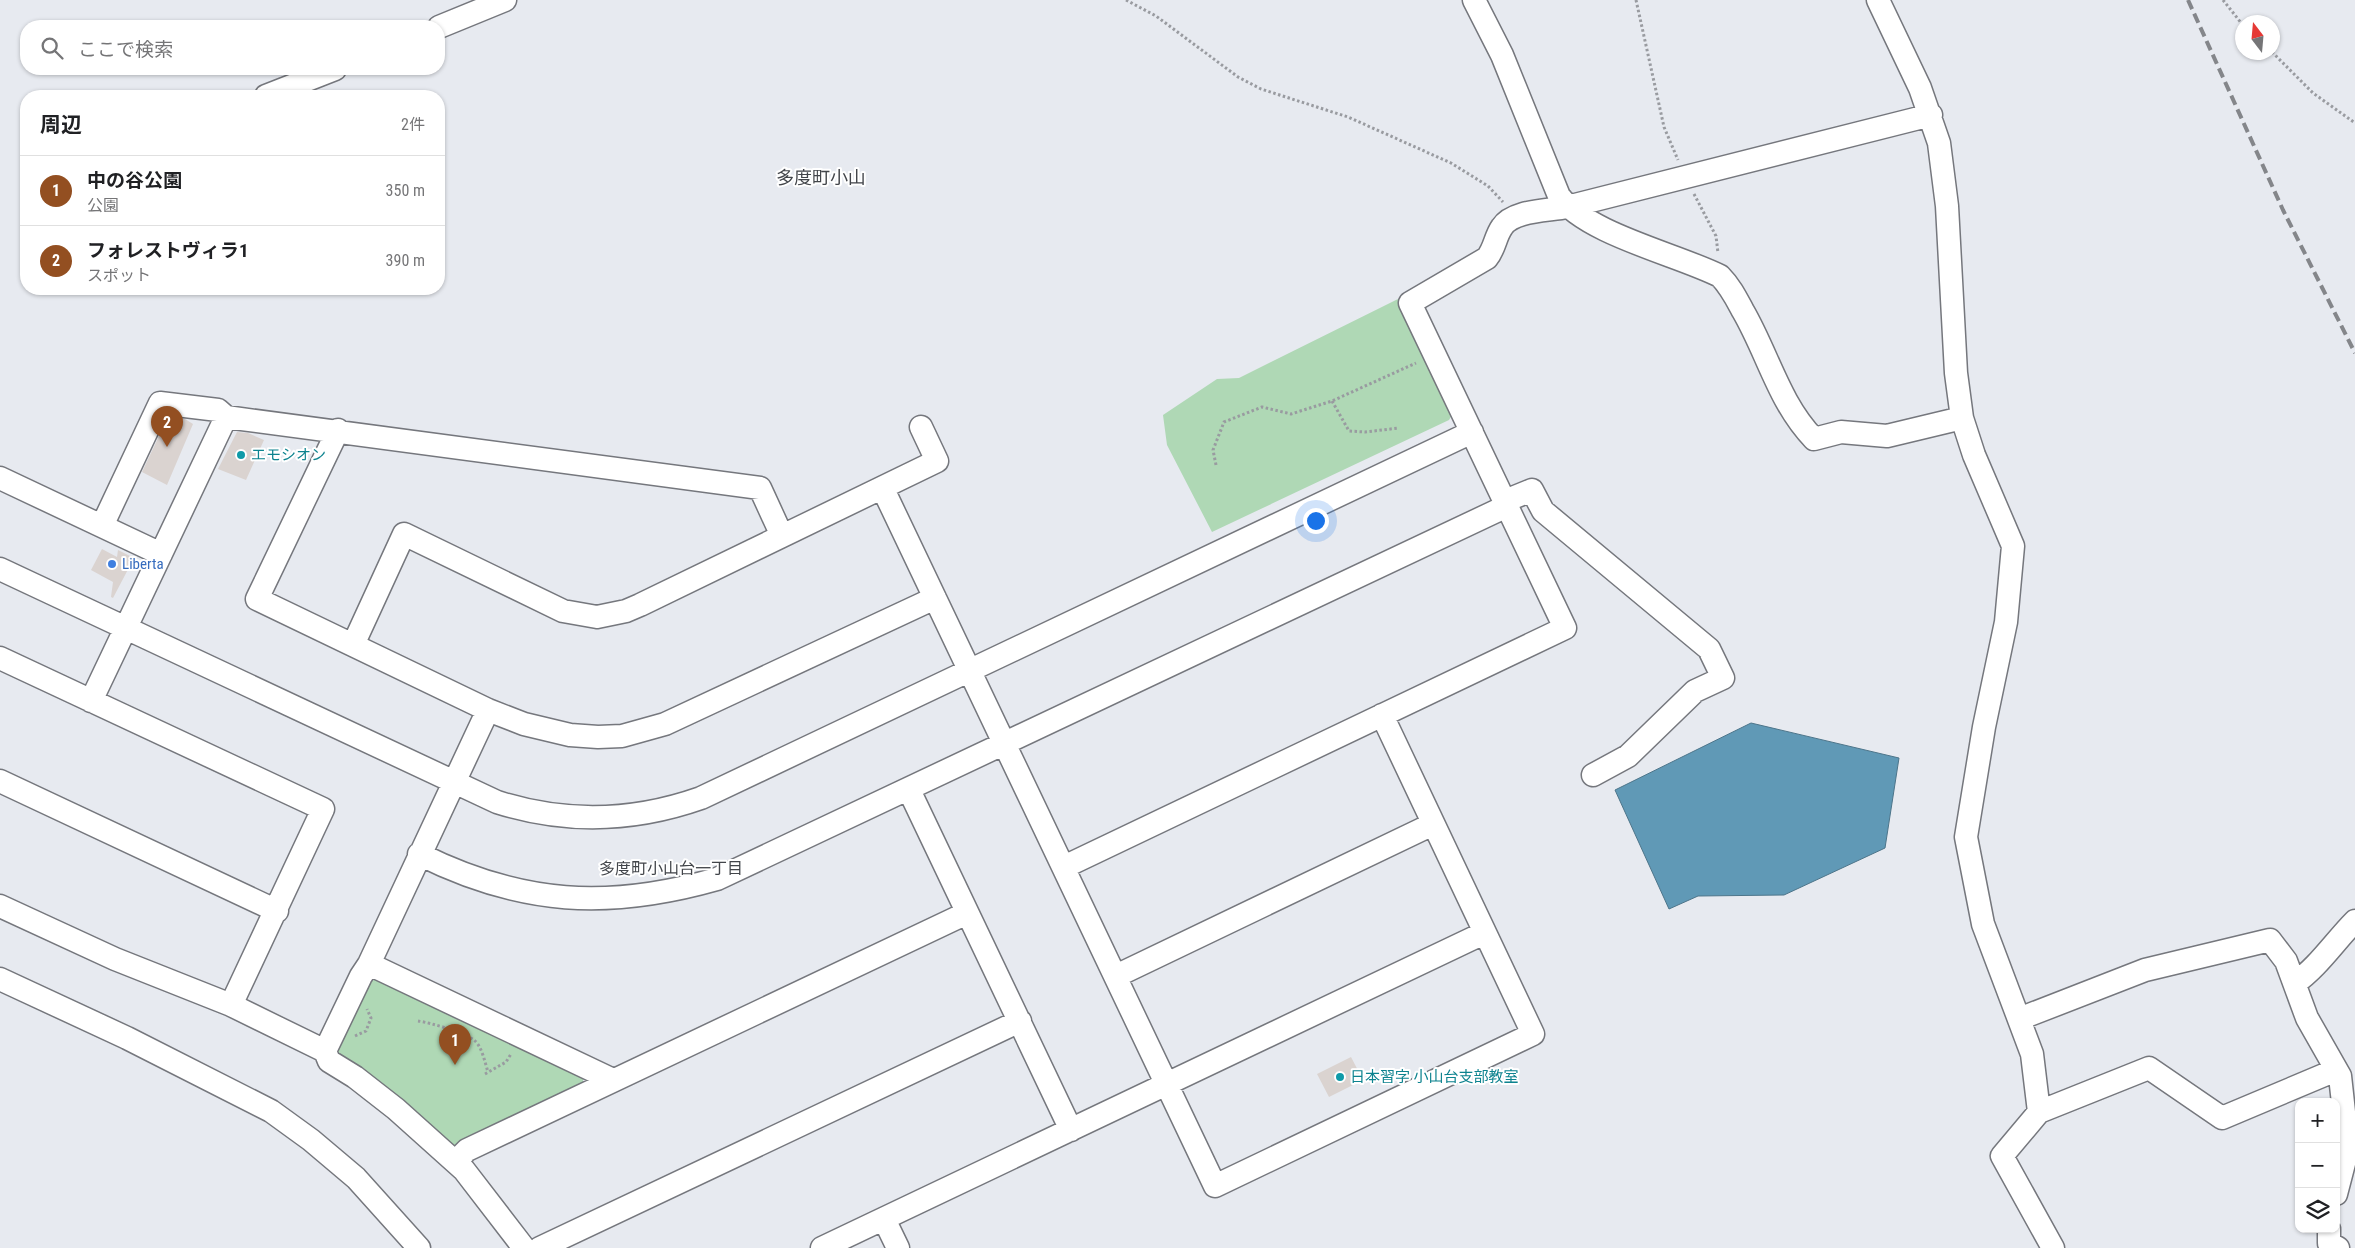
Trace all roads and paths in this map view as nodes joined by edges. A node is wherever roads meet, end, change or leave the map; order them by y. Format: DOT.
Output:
graph roads {
  1 [pos="505,0"];
  2 [pos="1126,0"];
  3 [pos="1474,0"];
  4 [pos="1636,0"];
  5 [pos="1878,0"];
  6 [pos="2223,0"];
  7 [pos="2235,15"];
  8 [pos="445,25"];
  9 [pos="2280,60"];
  10 [pos="320,75"];
  11 [pos="281,90"];
  12 [pos="1931,115"];
  13 [pos="2355,123"];
  14 [pos="1685,176"];
  15 [pos="1567,207"];
  16 [pos="1512,217"];
  17 [pos="1720,276"];
  18 [pos="1435,354"];
  19 [pos="1332,401"];
  20 [pos="226,417"];
  21 [pos="1962,418"];
  22 [pos="921,427"];
  23 [pos="1399,428"];
  24 [pos="338,430"];
  25 [pos="1472,432"];
  26 [pos="1216,464"];
  27 [pos="0,478"];
  28 [pos="883,489"];
  29 [pos="1506,504"];
  30 [pos="102,526"];
  31 [pos="782,536"];
  32 [pos="161,554"];
  33 [pos="0,569"];
  34 [pos="936,598"];
  35 [pos="127,626"];
  36 [pos="353,645"];
  37 [pos="0,658"];
  38 [pos="970,670"];
  39 [pos="91,701"];
  40 [pos="488,710"];
  41 [pos="1382,715"];
  42 [pos="1005,744"];
  43 [pos="1593,775"];
  44 [pos="0,780"];
  45 [pos="453,782"];
  46 [pos="909,790"];
  47 [pos="1433,824"];
  48 [pos="419,854"];
  49 [pos="1064,867"];
  50 [pos="0,906"];
  51 [pos="277,911"];
  52 [pos="967,912"];
  53 [pos="2355,921"];
  54 [pos="1484,933"];
  55 [pos="369,964"];
  56 [pos="1116,976"];
  57 [pos="0,979"];
  58 [pos="2295,983"];
  59 [pos="232,1006"];
  60 [pos="2018,1019"];
  61 [pos="418,1021"];
  62 [pos="1020,1021"];
  63 [pos="513,1051"];
  64 [pos="325,1052"];
  65 [pos="2336,1070"];
  66 [pos="614,1080"];
  67 [pos="1167,1084"];
  68 [pos="2039,1112"];
  69 [pos="1071,1130"];
  70 [pos="455,1162"];
  71 [pos="2338,1188"];
  72 [pos="884,1219"];
  73 [pos="2330,1233"];
  74 [pos="419,1248"];
  75 [pos="524,1248"];
  76 [pos="540,1248"];
  77 [pos="822,1248"];
  78 [pos="898,1248"];
  79 [pos="2053,1248"];
  80 [pos="2338,1248"];
  1 -- 8 [label="street"];
  2 -- 16 [label="path"];
  3 -- 15 [label="street"];
  4 -- 14 [label="path"];
  5 -- 12 [label="street"];
  6 -- 7 [label="path"];
  9 -- 13 [label="path"];
  10 -- 11 [label="street"];
  12 -- 14 [label="street"];
  12 -- 21 [label="street"];
  14 -- 15 [label="street"];
  14 -- 17 [label="path"];
  15 -- 16 [label="street"];
  15 -- 17 [label="street"];
  16 -- 18 [label="street"];
  17 -- 21 [label="street"];
  18 -- 19 [label="path"];
  18 -- 25 [label="street"];
  19 -- 23 [label="path"];
  19 -- 26 [label="path"];
  20 -- 24 [label="street"];
  20 -- 30 [label="street"];
  20 -- 32 [label="street"];
  21 -- 60 [label="street"];
  22 -- 28 [label="street"];
  24 -- 31 [label="street"];
  24 -- 36 [label="street"];
  25 -- 29 [label="street"];
  25 -- 38 [label="street"];
  27 -- 30 [label="street"];
  28 -- 31 [label="street"];
  28 -- 34 [label="street"];
  29 -- 41 [label="street"];
  29 -- 42 [label="street"];
  29 -- 43 [label="street"];
  30 -- 32 [label="street"];
  31 -- 36 [label="street"];
  32 -- 35 [label="street"];
  33 -- 35 [label="street"];
  34 -- 38 [label="street"];
  34 -- 40 [label="street"];
  35 -- 39 [label="street"];
  35 -- 45 [label="street"];
  36 -- 40 [label="street"];
  37 -- 39 [label="street"];
  38 -- 42 [label="street"];
  38 -- 45 [label="street"];
  39 -- 51 [label="street"];
  40 -- 45 [label="street"];
  41 -- 47 [label="street"];
  41 -- 49 [label="street"];
  42 -- 46 [label="street"];
  42 -- 49 [label="street"];
  44 -- 51 [label="street"];
  45 -- 48 [label="street"];
  46 -- 48 [label="street"];
  46 -- 52 [label="street"];
  47 -- 54 [label="street"];
  47 -- 56 [label="street"];
  48 -- 55 [label="street"];
  49 -- 56 [label="street"];
  50 -- 59 [label="street"];
  51 -- 59 [label="street"];
  52 -- 62 [label="street"];
  52 -- 66 [label="street"];
  53 -- 58 [label="street"];
  54 -- 67 [label="street"];
  54 -- 67 [label="street"];
  55 -- 64 [label="street"];
  55 -- 66 [label="street"];
  56 -- 67 [label="street"];
  57 -- 74 [label="street"];
  58 -- 60 [label="street"];
  58 -- 65 [label="street"];
  59 -- 64 [label="street"];
  60 -- 68 [label="street"];
  61 -- 63 [label="path"];
  62 -- 69 [label="street"];
  62 -- 76 [label="street"];
  64 -- 70 [label="street"];
  65 -- 68 [label="street"];
  65 -- 71 [label="street"];
  66 -- 70 [label="street"];
  67 -- 69 [label="street"];
  68 -- 79 [label="street"];
  69 -- 72 [label="street"];
  70 -- 75 [label="street"];
  72 -- 77 [label="street"];
  72 -- 78 [label="street"];
  73 -- 80 [label="street"];
}
